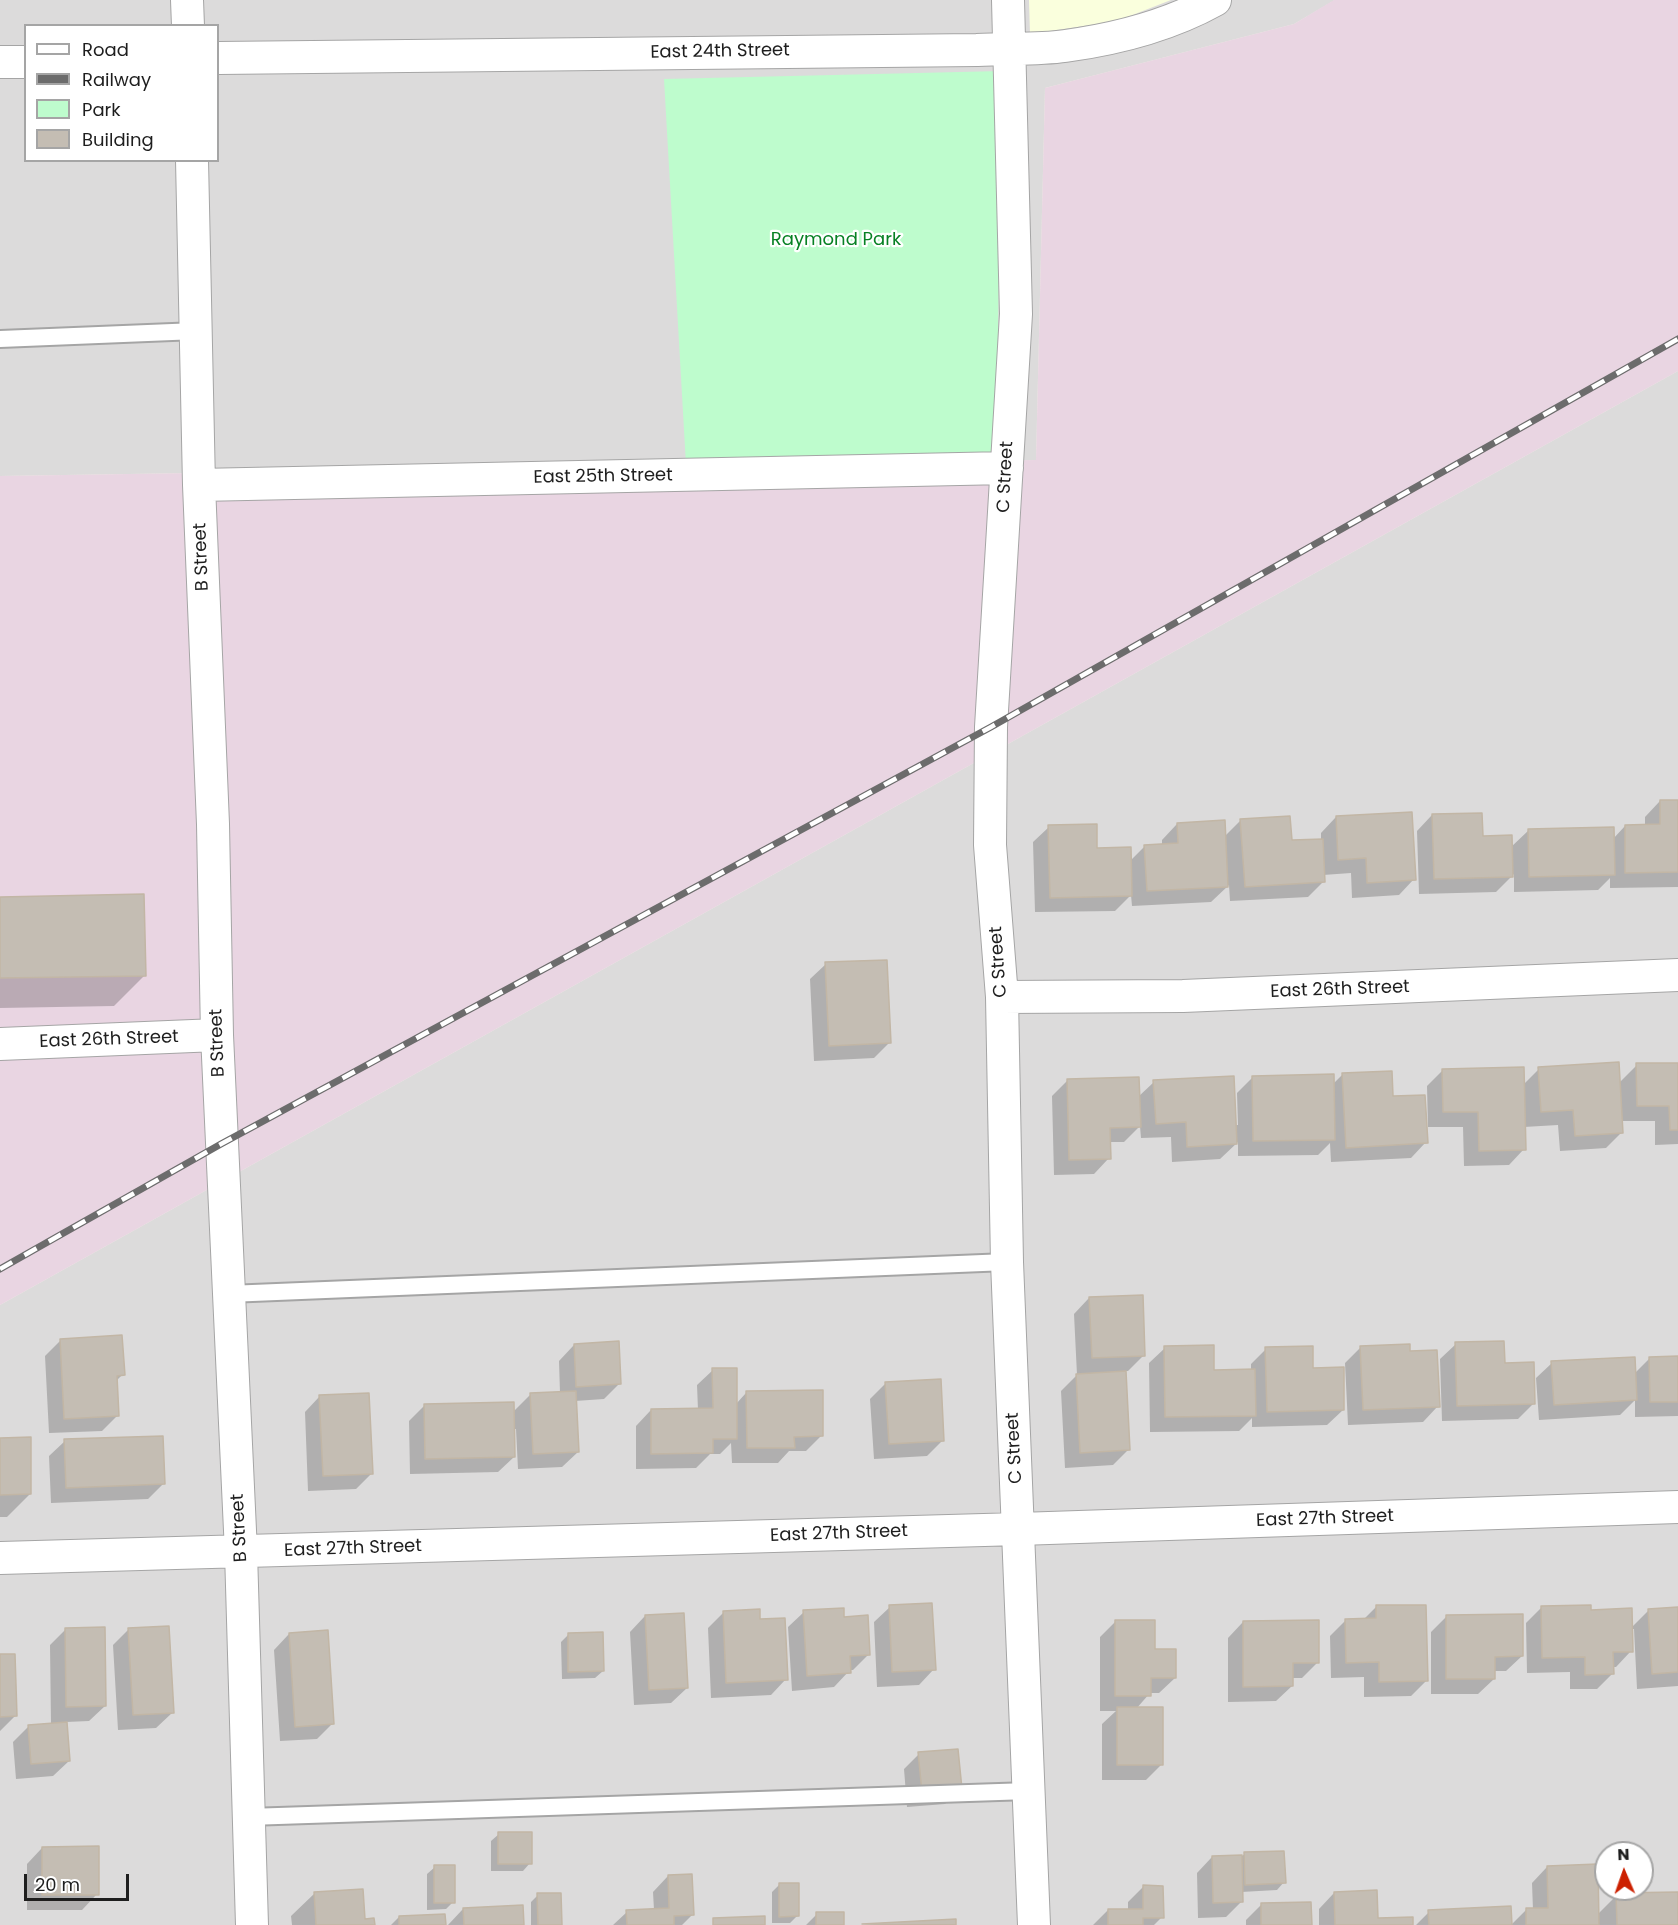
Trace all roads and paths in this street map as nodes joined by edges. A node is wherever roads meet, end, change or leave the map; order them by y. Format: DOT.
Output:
graph roads {
  1 [pos="187,0"];
  2 [pos="1008,0"];
  3 [pos="1215,0"];
  4 [pos="188,24"];
  5 [pos="1010,48"];
  6 [pos="219,58"];
  7 [pos="0,62"];
  8 [pos="24,62"];
  9 [pos="192,162"];
  10 [pos="197,331"];
  11 [pos="0,339"];
  12 [pos="1007,468"];
  13 [pos="199,485"];
  14 [pos="1678,975"];
  15 [pos="1002,997"];
  16 [pos="217,1035"];
  17 [pos="0,1044"];
  18 [pos="1007,1262"];
  19 [pos="228,1293"];
  20 [pos="1678,1507"];
  21 [pos="1018,1529"];
  22 [pos="242,1552"];
  23 [pos="0,1558"];
  24 [pos="1029,1791"];
  25 [pos="249,1817"];
  26 [pos="252,1925"];
  27 [pos="1034,1925"];
  1 -- 4 [label="street"];
  2 -- 5 [label="street, C Street"];
  3 -- 5 [label="street, East 24th Street"];
  5 -- 6 [label="street, East 24th Street"];
  5 -- 12 [label="street, C Street"];
  7 -- 8 [label="street"];
  9 -- 10 [label="street, B Street"];
  10 -- 11 [label="lane"];
  10 -- 13 [label="street, B Street"];
  12 -- 13 [label="street, East 25th Street"];
  12 -- 15 [label="street, C Street"];
  13 -- 16 [label="street, B Street"];
  14 -- 15 [label="street, East 26th Street"];
  15 -- 18 [label="street, C Street"];
  16 -- 17 [label="street, East 26th Street"];
  16 -- 19 [label="street, B Street"];
  18 -- 19 [label="lane"];
  18 -- 21 [label="street, C Street"];
  19 -- 22 [label="street, B Street"];
  20 -- 21 [label="street, East 27th Street"];
  21 -- 22 [label="street, East 27th Street"];
  21 -- 24 [label="street, C Street"];
  22 -- 23 [label="street, East 27th Street"];
  22 -- 25 [label="street, B Street"];
  24 -- 25 [label="lane"];
  24 -- 27 [label="street, C Street"];
  25 -- 26 [label="street, B Street"];
}
